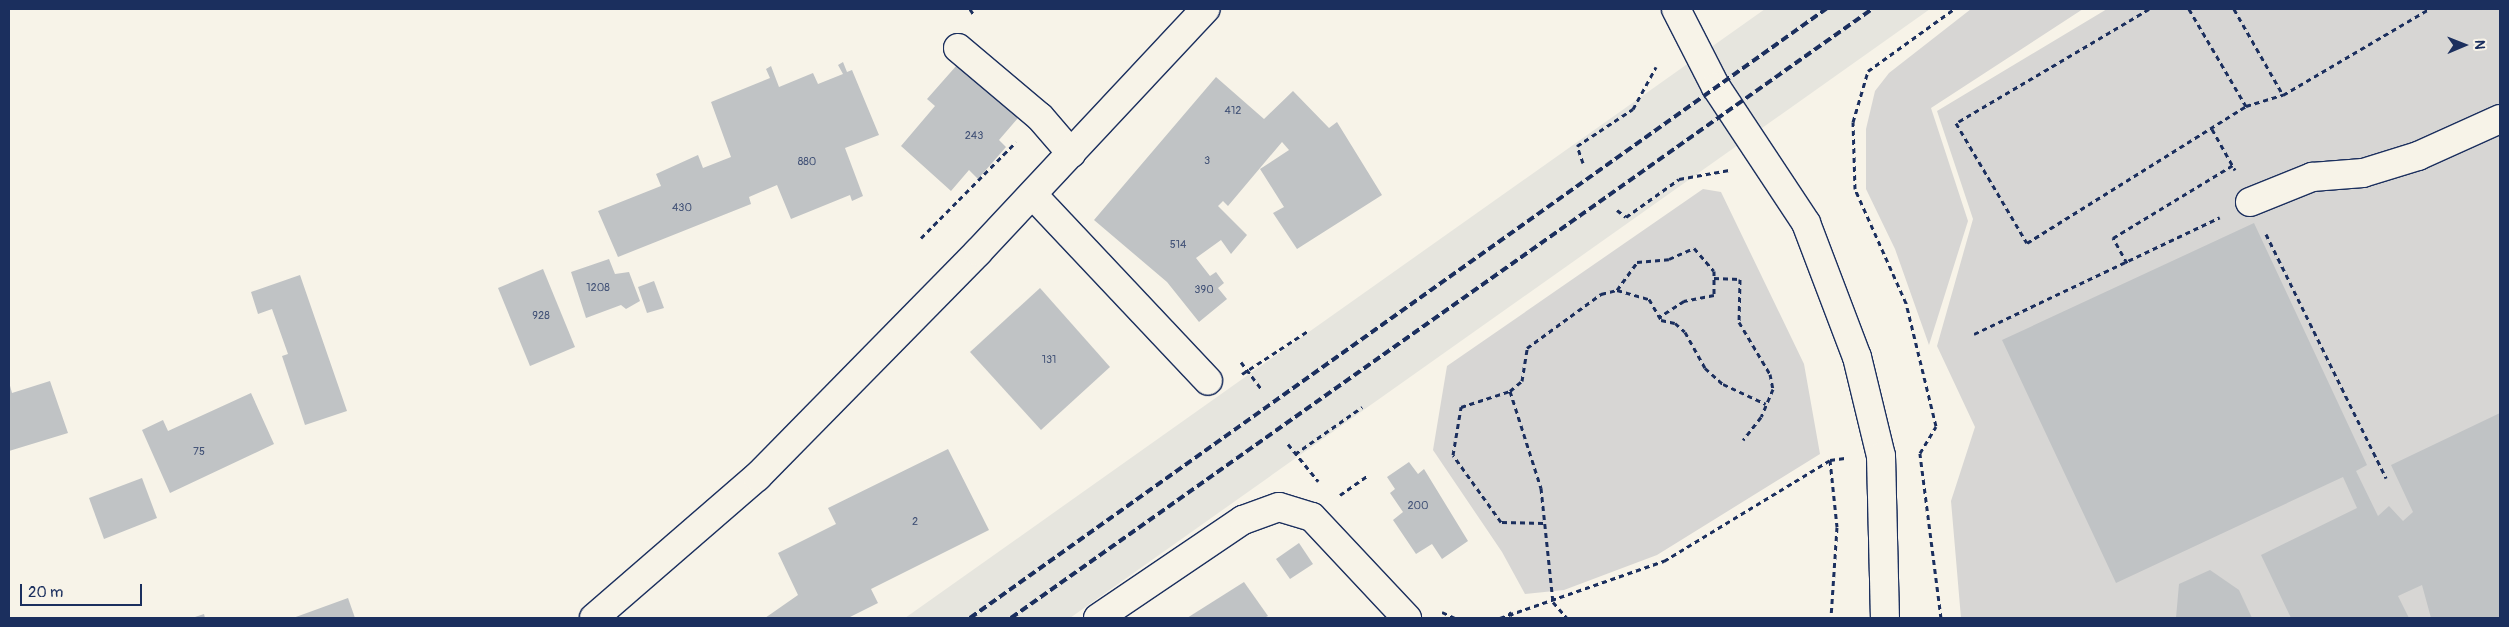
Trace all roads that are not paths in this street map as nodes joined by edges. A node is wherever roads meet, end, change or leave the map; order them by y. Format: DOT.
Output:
graph roads {
  1 [pos="1205,9"];
  2 [pos="1675,10"];
  3 [pos="958,48"];
  4 [pos="2500,119"];
  5 [pos="1071,153"];
  6 [pos="1033,195"];
  7 [pos="2250,202"];
  8 [pos="1208,381"];
  9 [pos="594,618"];
  10 [pos="1098,618"];
  11 [pos="1407,618"];
  12 [pos="1885,618"];
  1 -- 5 [label="street"];
  2 -- 12 [label="street"];
  3 -- 5 [label="street"];
  4 -- 7 [label="street"];
  5 -- 6 [label="street"];
  6 -- 8 [label="street"];
  6 -- 9 [label="street"];
  10 -- 11 [label="street"];
}
